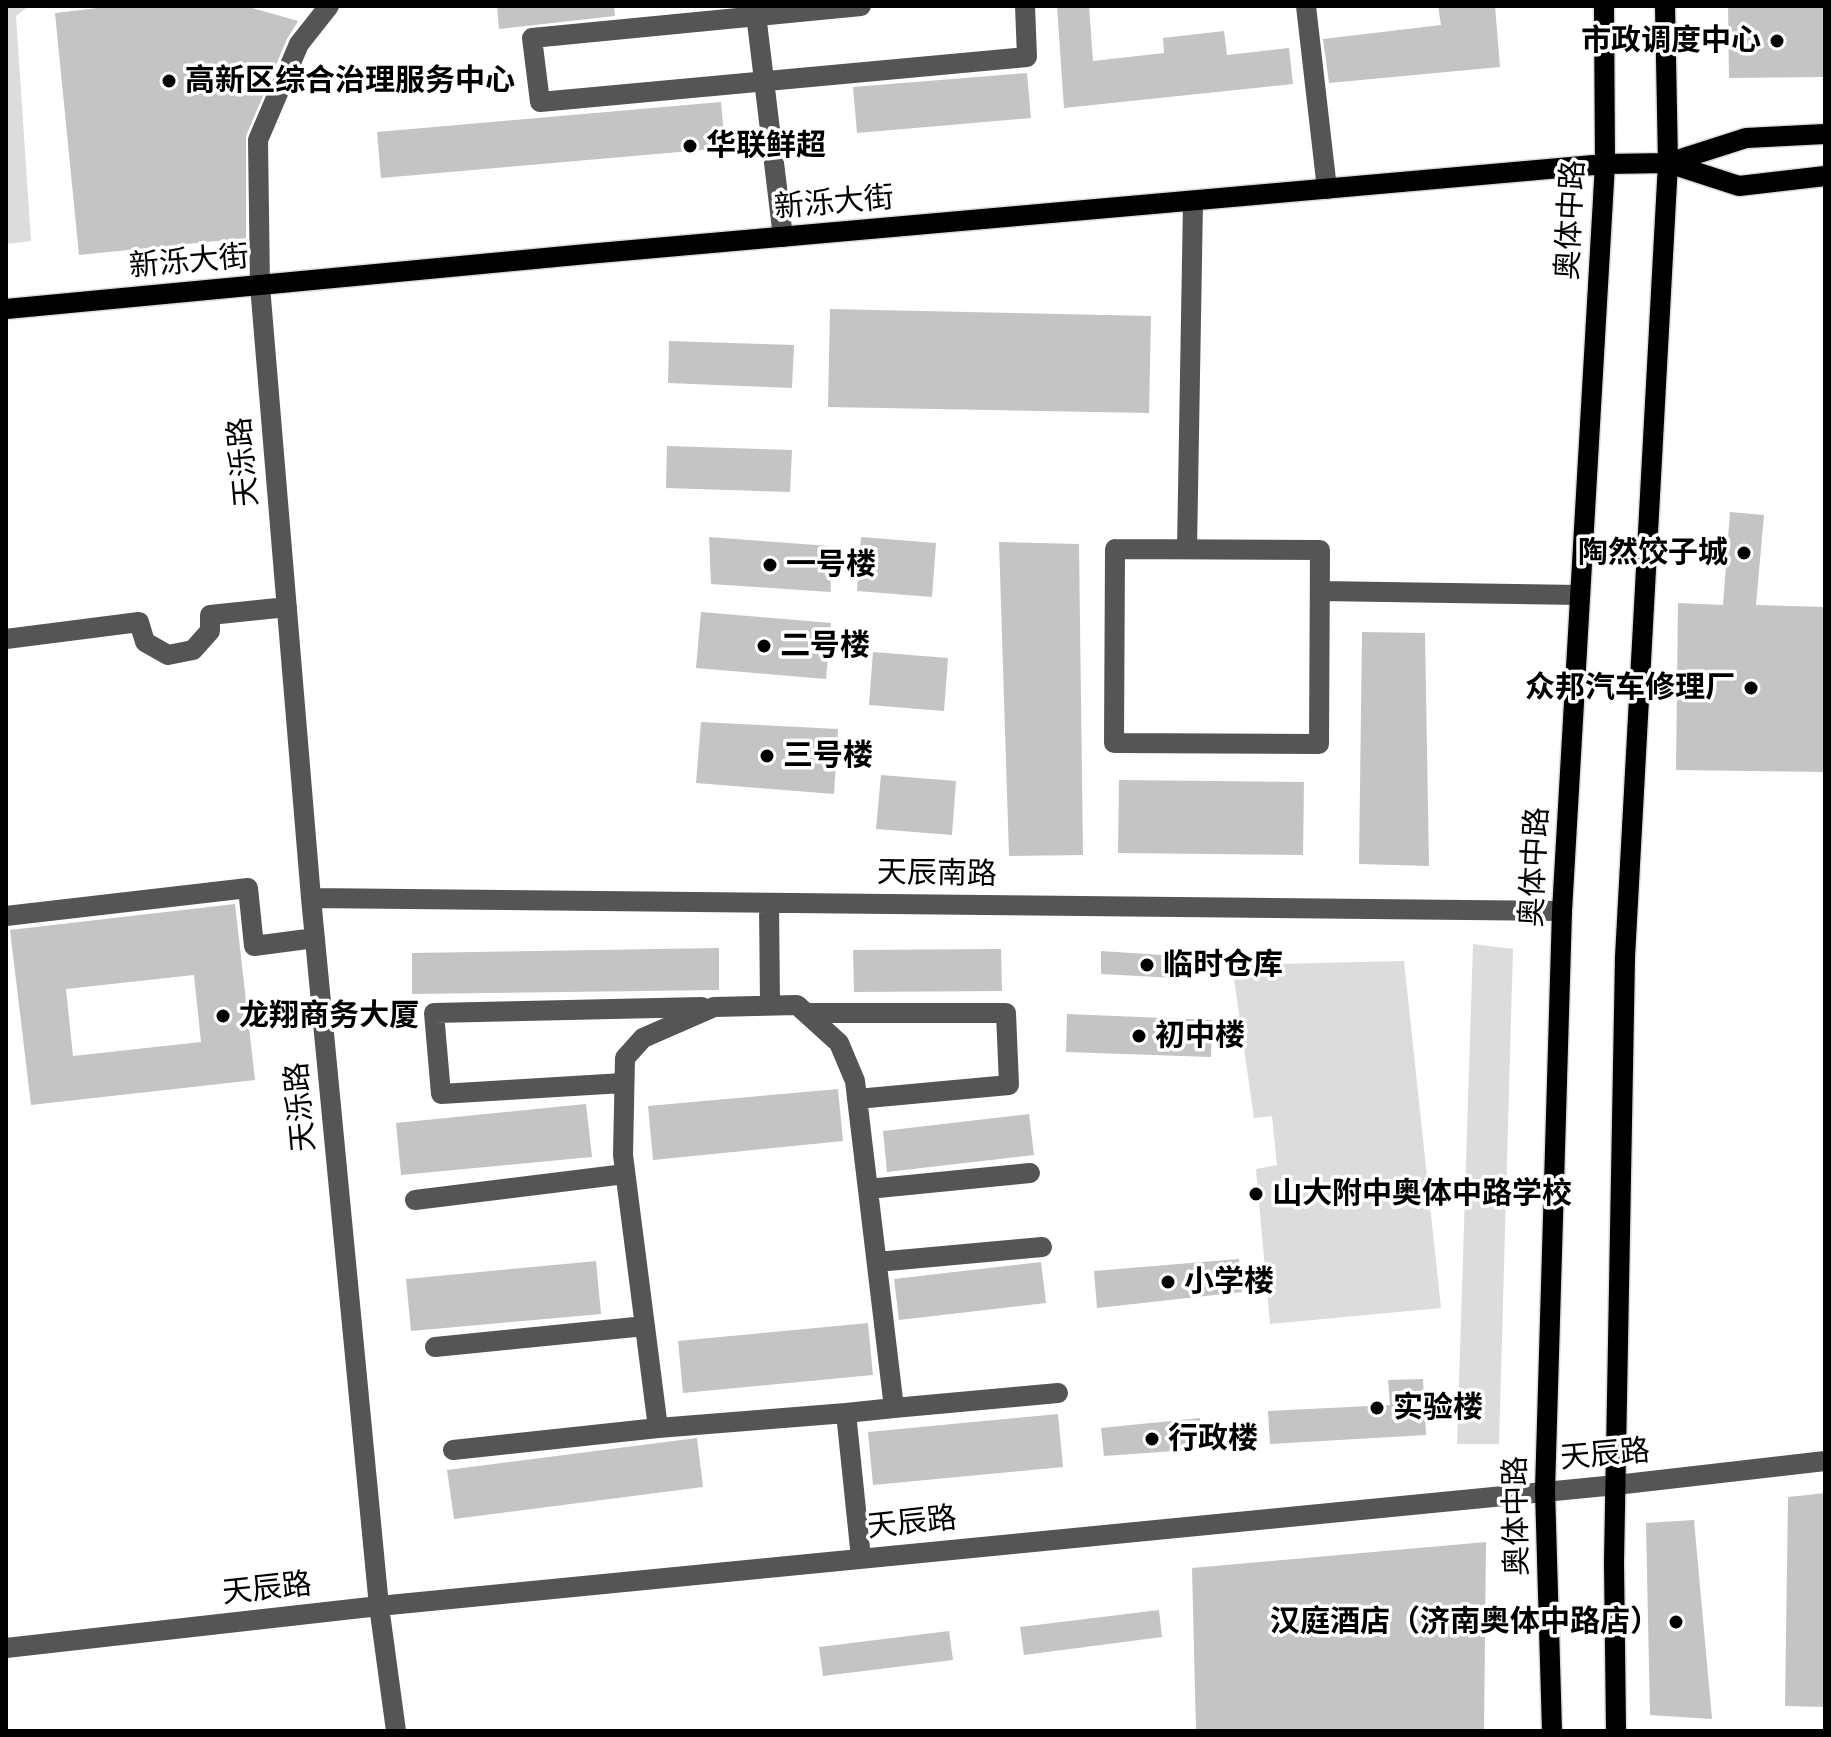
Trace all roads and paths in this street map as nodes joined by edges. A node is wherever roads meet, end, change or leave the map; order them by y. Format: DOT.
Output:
graph roads {
  1 [pos="329,6"];
  2 [pos="861,6"];
  3 [pos="1025,6"];
  4 [pos="1306,6"];
  5 [pos="1604,6"];
  6 [pos="1665,6"];
  7 [pos="756,11"];
  8 [pos="764,82"];
  9 [pos="1825,134"];
  10 [pos="1668,163"];
  11 [pos="1605,164"];
  12 [pos="1825,176"];
  13 [pos="1327,189"];
  14 [pos="1193,202"];
  15 [pos="783,237"];
  16 [pos="260,286"];
  17 [pos="6,309"];
  18 [pos="1187,549"];
  19 [pos="1320,591"];
  20 [pos="1580,595"];
  21 [pos="287,607"];
  22 [pos="6,639"];
  23 [pos="311,898"];
  24 [pos="769,903"];
  25 [pos="1562,911"];
  26 [pos="6,916"];
  27 [pos="315,938"];
  28 [pos="770,1004"];
  29 [pos="714,1007"];
  30 [pos="806,1013"];
  31 [pos="623,1083"];
  32 [pos="857,1099"];
  33 [pos="1030,1173"];
  34 [pos="625,1174"];
  35 [pos="868,1189"];
  36 [pos="415,1200"];
  37 [pos="1042,1247"];
  38 [pos="877,1262"];
  39 [pos="645,1326"];
  40 [pos="435,1347"];
  41 [pos="1058,1393"];
  42 [pos="894,1408"];
  43 [pos="846,1413"];
  44 [pos="658,1428"];
  45 [pos="453,1450"];
  46 [pos="1825,1461"];
  47 [pos="1616,1485"];
  48 [pos="1545,1490"];
  49 [pos="861,1558"];
  50 [pos="379,1606"];
  51 [pos="6,1648"];
  52 [pos="396,1731"];
  53 [pos="1552,1731"];
  54 [pos="1616,1731"];
  1 -- 16 [label="street, 天泺路"];
  2 -- 7 [label="street"];
  3 -- 8 [label="street"];
  4 -- 13 [label="street"];
  5 -- 11 [label="main road, 奥体中路"];
  6 -- 10 [label="main road"];
  7 -- 8 [label="street"];
  7 -- 8 [label="street"];
  8 -- 15 [label="street"];
  9 -- 10 [label="main road, 新泺大街"];
  10 -- 11 [label="main road, 新泺大街"];
  10 -- 12 [label="main road, 新泺大街"];
  10 -- 47 [label="main road"];
  11 -- 13 [label="main road, 新泺大街"];
  11 -- 20 [label="main road, 奥体中路"];
  13 -- 14 [label="main road, 新泺大街"];
  14 -- 15 [label="main road, 新泺大街"];
  14 -- 18 [label="street"];
  15 -- 16 [label="main road, 新泺大街"];
  16 -- 17 [label="main road, 新泺大街"];
  16 -- 21 [label="street, 天泺路"];
  18 -- 19 [label="street"];
  18 -- 19 [label="street"];
  19 -- 20 [label="street"];
  20 -- 25 [label="main road, 奥体中路"];
  21 -- 22 [label="street"];
  21 -- 23 [label="street, 天泺路"];
  23 -- 24 [label="street, 天辰南路"];
  23 -- 27 [label="street, 天泺路"];
  24 -- 25 [label="street, 天辰南路"];
  24 -- 28 [label="street"];
  25 -- 48 [label="main road, 奥体中路"];
  26 -- 27 [label="street"];
  27 -- 50 [label="street, 天泺路"];
  28 -- 29 [label="street"];
  28 -- 30 [label="street"];
  29 -- 31 [label="street"];
  29 -- 31 [label="street"];
  30 -- 32 [label="street"];
  30 -- 32 [label="street"];
  31 -- 34 [label="street"];
  32 -- 35 [label="street"];
  33 -- 35 [label="street"];
  34 -- 36 [label="street"];
  34 -- 39 [label="street"];
  35 -- 38 [label="street"];
  37 -- 38 [label="street"];
  38 -- 42 [label="street"];
  39 -- 40 [label="street"];
  39 -- 44 [label="street"];
  41 -- 42 [label="street"];
  42 -- 43 [label="street"];
  43 -- 44 [label="street"];
  43 -- 49 [label="street"];
  44 -- 45 [label="street"];
  46 -- 47 [label="street, 天辰路"];
  47 -- 48 [label="street, 天辰路"];
  47 -- 54 [label="main road"];
  48 -- 49 [label="street, 天辰路"];
  48 -- 53 [label="main road, 奥体中路"];
  49 -- 50 [label="street, 天辰路"];
  50 -- 51 [label="street, 天辰路"];
  50 -- 52 [label="street, 天泺路"];
}
